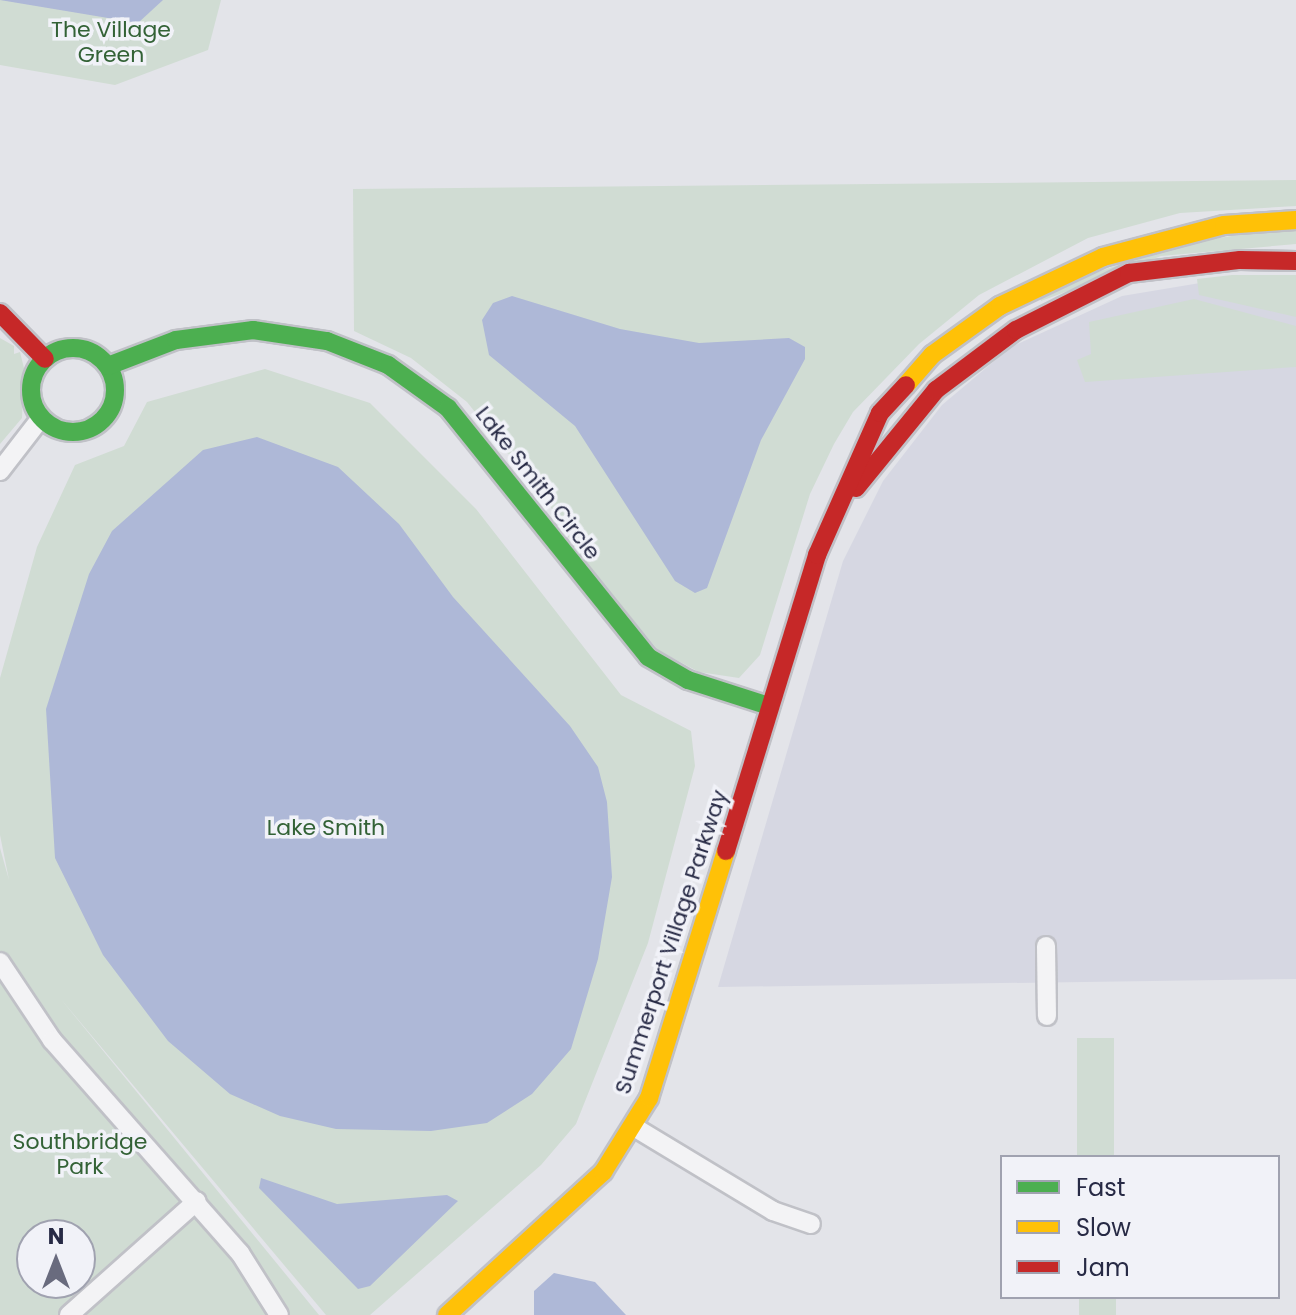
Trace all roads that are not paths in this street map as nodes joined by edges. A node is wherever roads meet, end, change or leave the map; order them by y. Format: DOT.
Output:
graph roads {
  1 [pos="1296,220"];
  2 [pos="1296,261"];
  3 [pos="1000,306"];
  4 [pos="0,313"];
  5 [pos="1016,330"];
  6 [pos="45,359"];
  7 [pos="108,366"];
  8 [pos="41,418"];
  9 [pos="0,471"];
  10 [pos="832,516"];
  11 [pos="769,706"];
  12 [pos="1046,946"];
  13 [pos="0,962"];
  14 [pos="1047,1016"];
  15 [pos="634,1127"];
  16 [pos="197,1201"];
  17 [pos="811,1224"];
  18 [pos="69,1315"];
  19 [pos="279,1315"];
  20 [pos="447,1315"];
  1 -- 3 [label="street, Summerport Village Parkway"];
  2 -- 5 [label="street, Summerport Village Parkway"];
  3 -- 5 [label="street"];
  3 -- 10 [label="street, Summerport Village Parkway"];
  4 -- 6 [label="street"];
  5 -- 10 [label="street, Summerport Village Parkway"];
  6 -- 7 [label="street"];
  6 -- 8 [label="street"];
  7 -- 8 [label="street"];
  7 -- 11 [label="street, Lake Smith Circle"];
  8 -- 9 [label="street"];
  10 -- 11 [label="street, Summerport Village Parkway"];
  11 -- 15 [label="street, Summerport Village Parkway"];
  12 -- 14 [label="street"];
  13 -- 16 [label="street"];
  15 -- 17 [label="street"];
  15 -- 20 [label="street, Summerport Village Parkway"];
  16 -- 18 [label="street"];
  16 -- 19 [label="street"];
}
